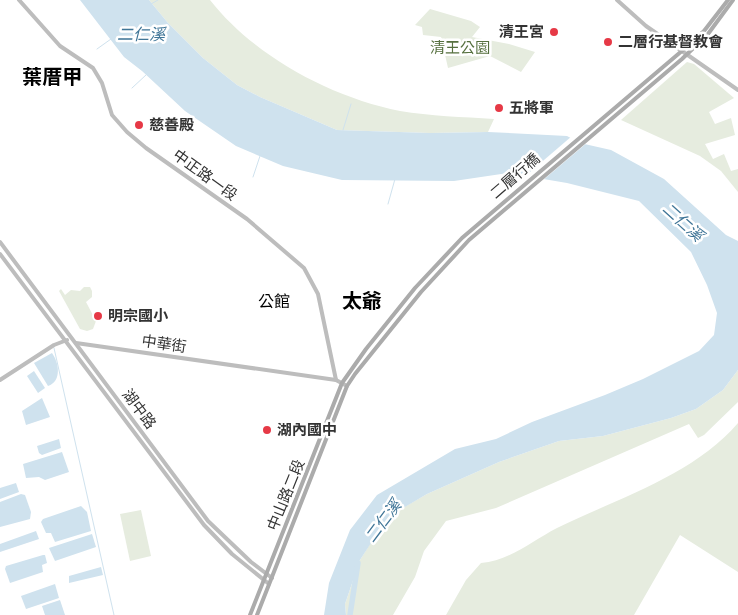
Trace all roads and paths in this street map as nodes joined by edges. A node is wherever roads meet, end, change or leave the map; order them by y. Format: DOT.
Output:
graph roads {
  1 [pos="19,0"];
  2 [pos="617,0"];
  3 [pos="728,0"];
  4 [pos="733,0"];
  5 [pos="683,50"];
  6 [pos="688,53"];
  7 [pos="738,90"];
  8 [pos="0,242"];
  9 [pos="0,254"];
  10 [pos="415,288"];
  11 [pos="421,292"];
  12 [pos="65,340"];
  13 [pos="75,343"];
  14 [pos="0,380"];
  15 [pos="336,380"];
  16 [pos="342,383"];
  17 [pos="347,386"];
  18 [pos="266,575"];
  19 [pos="272,578"];
  20 [pos="264,582"];
  21 [pos="269,584"];
  22 [pos="250,615"];
  23 [pos="257,615"];
  1 -- 15 [label="street, 中正路一段"];
  2 -- 5 [label="street"];
  3 -- 5 [label="main road, 二層行橋"];
  4 -- 6 [label="main road, 二層行橋"];
  5 -- 6 [label="street"];
  5 -- 10 [label="main road, 二層行橋"];
  6 -- 7 [label="street"];
  6 -- 11 [label="main road, 二層行橋"];
  8 -- 13 [label="street, 湖中路"];
  9 -- 12 [label="street, 湖中路"];
  10 -- 16 [label="main road, 中山路二段"];
  11 -- 17 [label="main road, 中山路二段"];
  12 -- 13 [label="street, 中華街"];
  12 -- 14 [label="street"];
  12 -- 20 [label="street, 湖中路"];
  13 -- 15 [label="street, 中華街"];
  13 -- 18 [label="street, 湖中路"];
  15 -- 16 [label="street"];
  16 -- 17 [label="street"];
  16 -- 18 [label="main road, 中山路二段"];
  17 -- 19 [label="main road, 中山路二段"];
  18 -- 19 [label="street, 湖中路"];
  18 -- 20 [label="main road, 中山路二段"];
  19 -- 21 [label="main road, 中山路二段"];
  20 -- 21 [label="street, 湖中路"];
  20 -- 22 [label="main road, 中山路二段"];
  21 -- 23 [label="main road, 中山路二段"];
}
